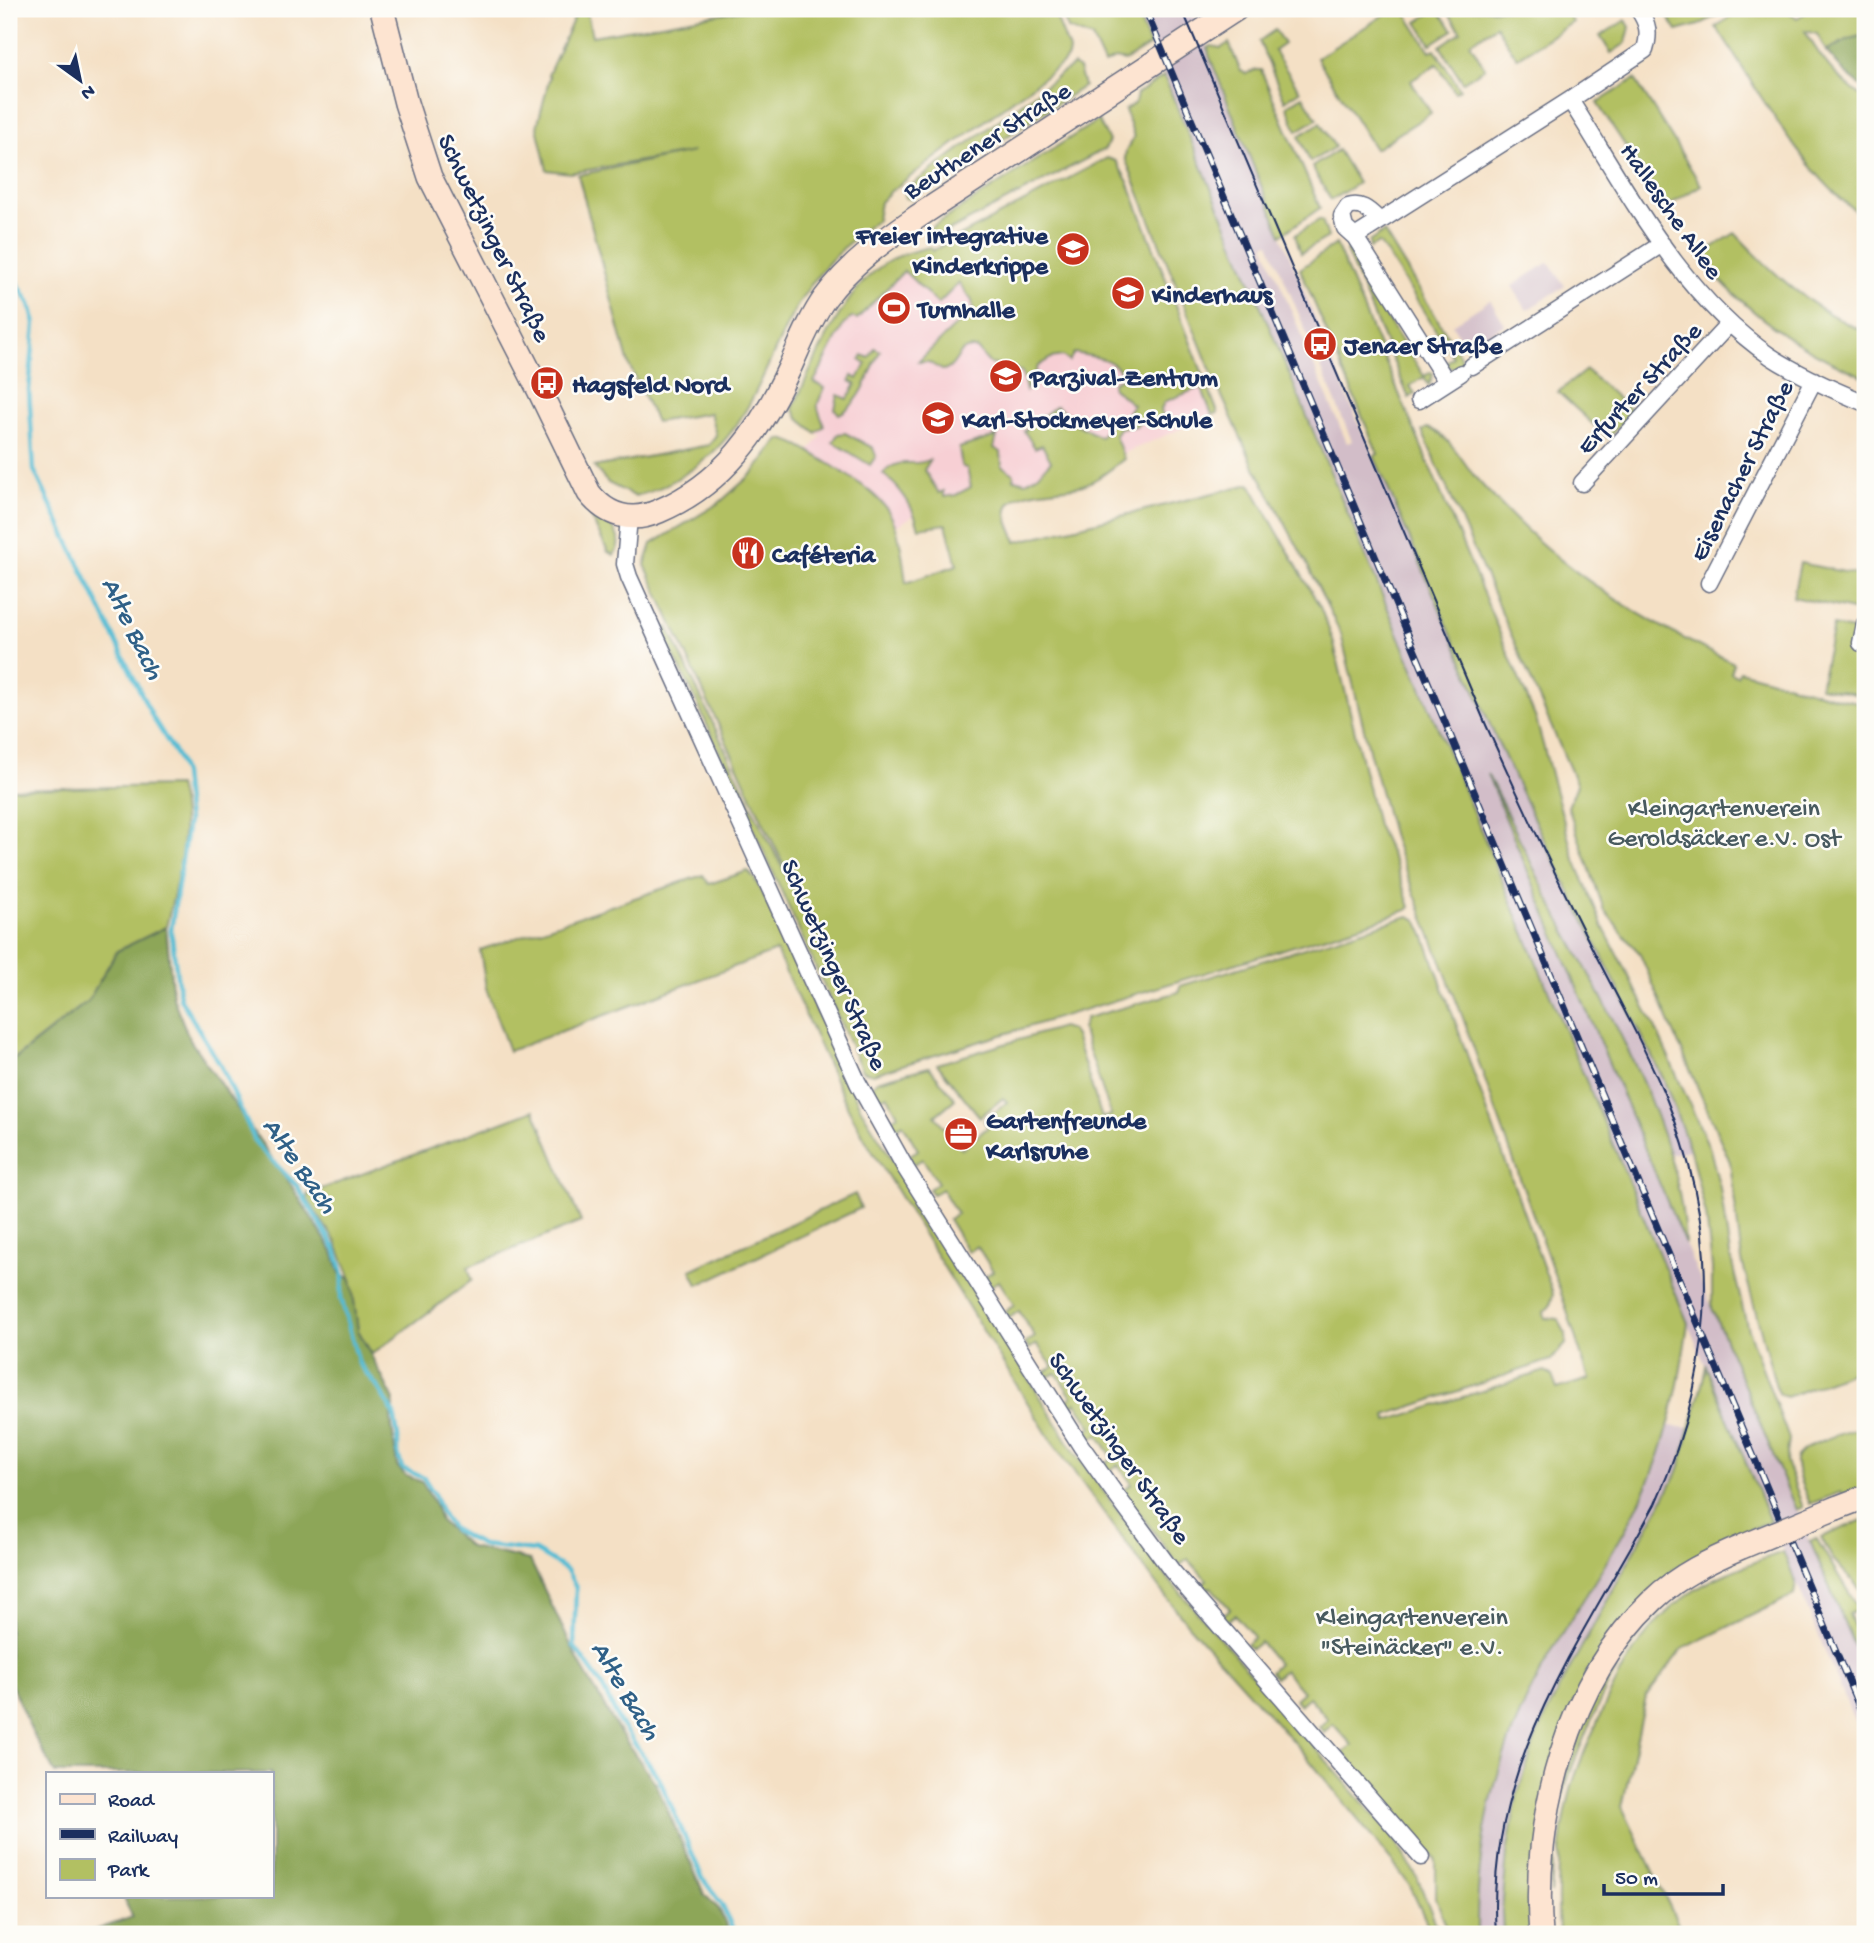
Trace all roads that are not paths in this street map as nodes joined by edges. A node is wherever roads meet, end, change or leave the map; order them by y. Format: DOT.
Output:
graph roads {
  1 [pos="382,9"];
  2 [pos="1236,9"];
  3 [pos="1638,9"];
  4 [pos="1570,100"];
  5 [pos="1380,221"];
  6 [pos="1355,237"];
  7 [pos="1661,244"];
  8 [pos="1729,324"];
  9 [pos="1814,380"];
  10 [pos="1447,382"];
  11 [pos="1419,400"];
  12 [pos="1865,403"];
  13 [pos="1582,483"];
  14 [pos="629,517"];
  15 [pos="1709,583"];
  16 [pos="1865,624"];
  17 [pos="1861,643"];
  18 [pos="1865,1497"];
  19 [pos="1421,1857"];
  20 [pos="1541,1934"];
  1 -- 14 [label="main road, Schwetzinger Straße"];
  2 -- 14 [label="main road, Beuthener Straße"];
  3 -- 4 [label="street"];
  4 -- 5 [label="street"];
  4 -- 7 [label="street, Hallesche Allee"];
  5 -- 6 [label="street"];
  5 -- 6 [label="street"];
  6 -- 10 [label="street"];
  7 -- 8 [label="street, Hallesche Allee"];
  7 -- 10 [label="street"];
  8 -- 9 [label="street, Hallesche Allee"];
  8 -- 13 [label="street, Erfurter Straße"];
  9 -- 12 [label="street, Hallesche Allee"];
  9 -- 15 [label="street, Eisenacher Straße"];
  10 -- 11 [label="street"];
  14 -- 19 [label="street, Schwetzinger Straße"];
  16 -- 17 [label="street"];
  18 -- 20 [label="main road, bridge"];
}
